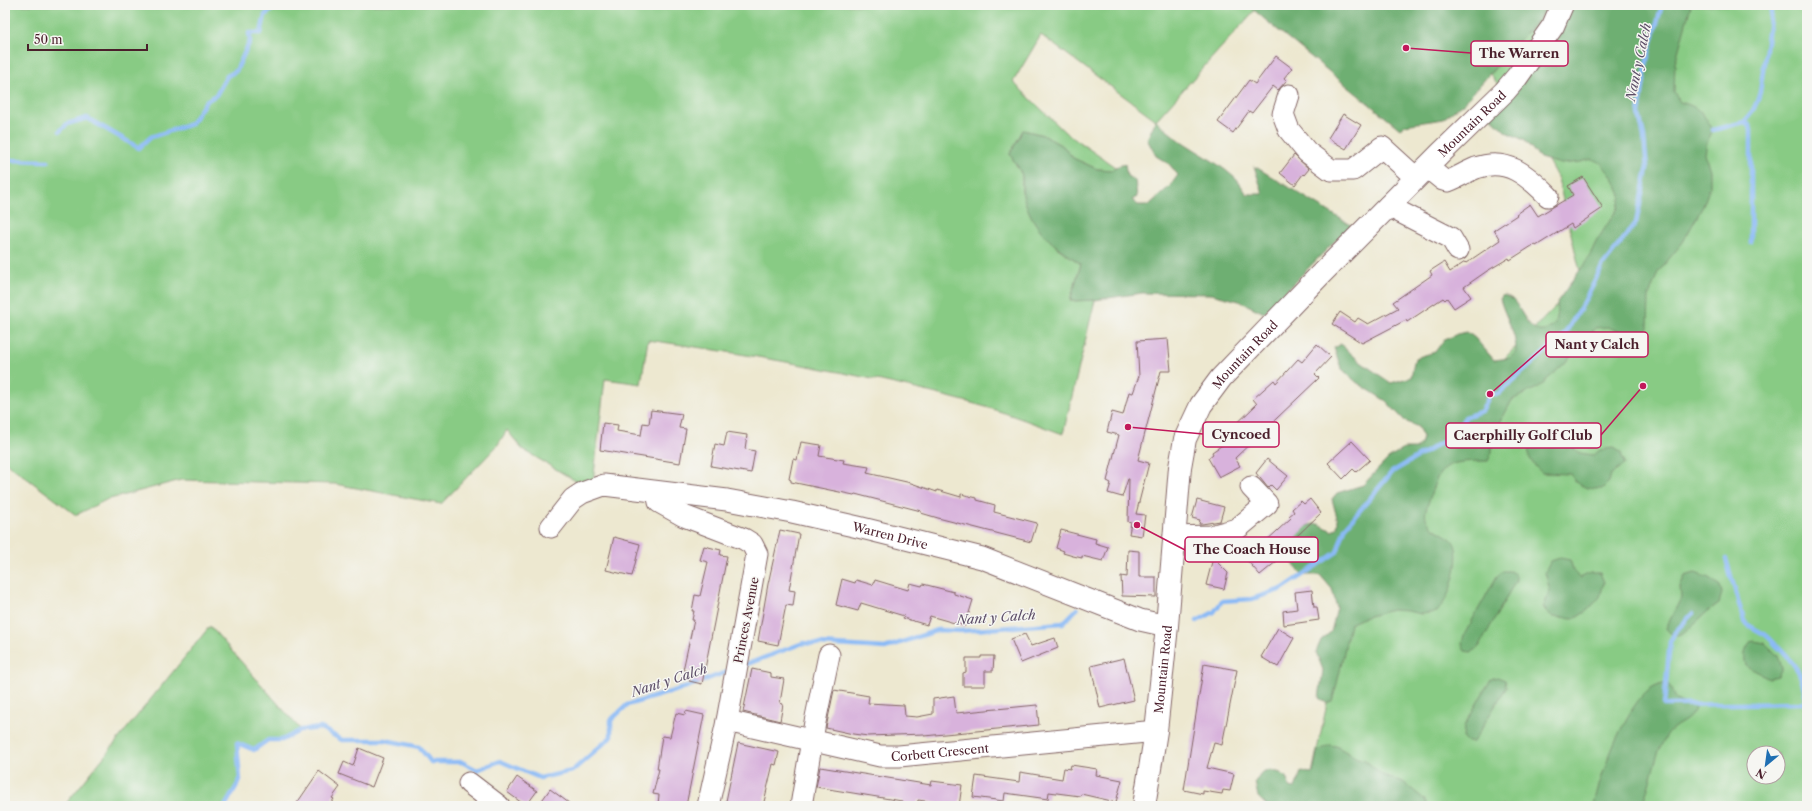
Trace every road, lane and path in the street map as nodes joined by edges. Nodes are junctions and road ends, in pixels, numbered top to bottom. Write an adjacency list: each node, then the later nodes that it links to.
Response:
1 (1562, 5): 3 (main road, Mountain Road)
2 (1289, 95): 3 (street)
3 (1422, 172): 4 (street); 5 (main road, Mountain Road)
4 (1548, 196)
5 (1388, 206): 6 (street); 10 (main road, Mountain Road)
6 (1458, 250)
7 (1252, 487): 10 (street)
8 (658, 492): 9 (street, Warren Drive); 11 (street, Warren Drive); 13 (street, Princes Avenue)
9 (551, 527)
10 (1174, 537): 11 (main road, Mountain Road)
11 (1167, 626): 14 (main road, Mountain Road)
12 (829, 655): 15 (street)
13 (727, 721): 15 (street, Corbett Crescent); 18 (street, Princes Avenue)
14 (1156, 731): 15 (street, Corbett Crescent); 20 (main road, Mountain Road)
15 (811, 740): 19 (street)
16 (469, 783): 17 (street)
17 (499, 806)
18 (708, 806)
19 (801, 806)
20 (1144, 806)

